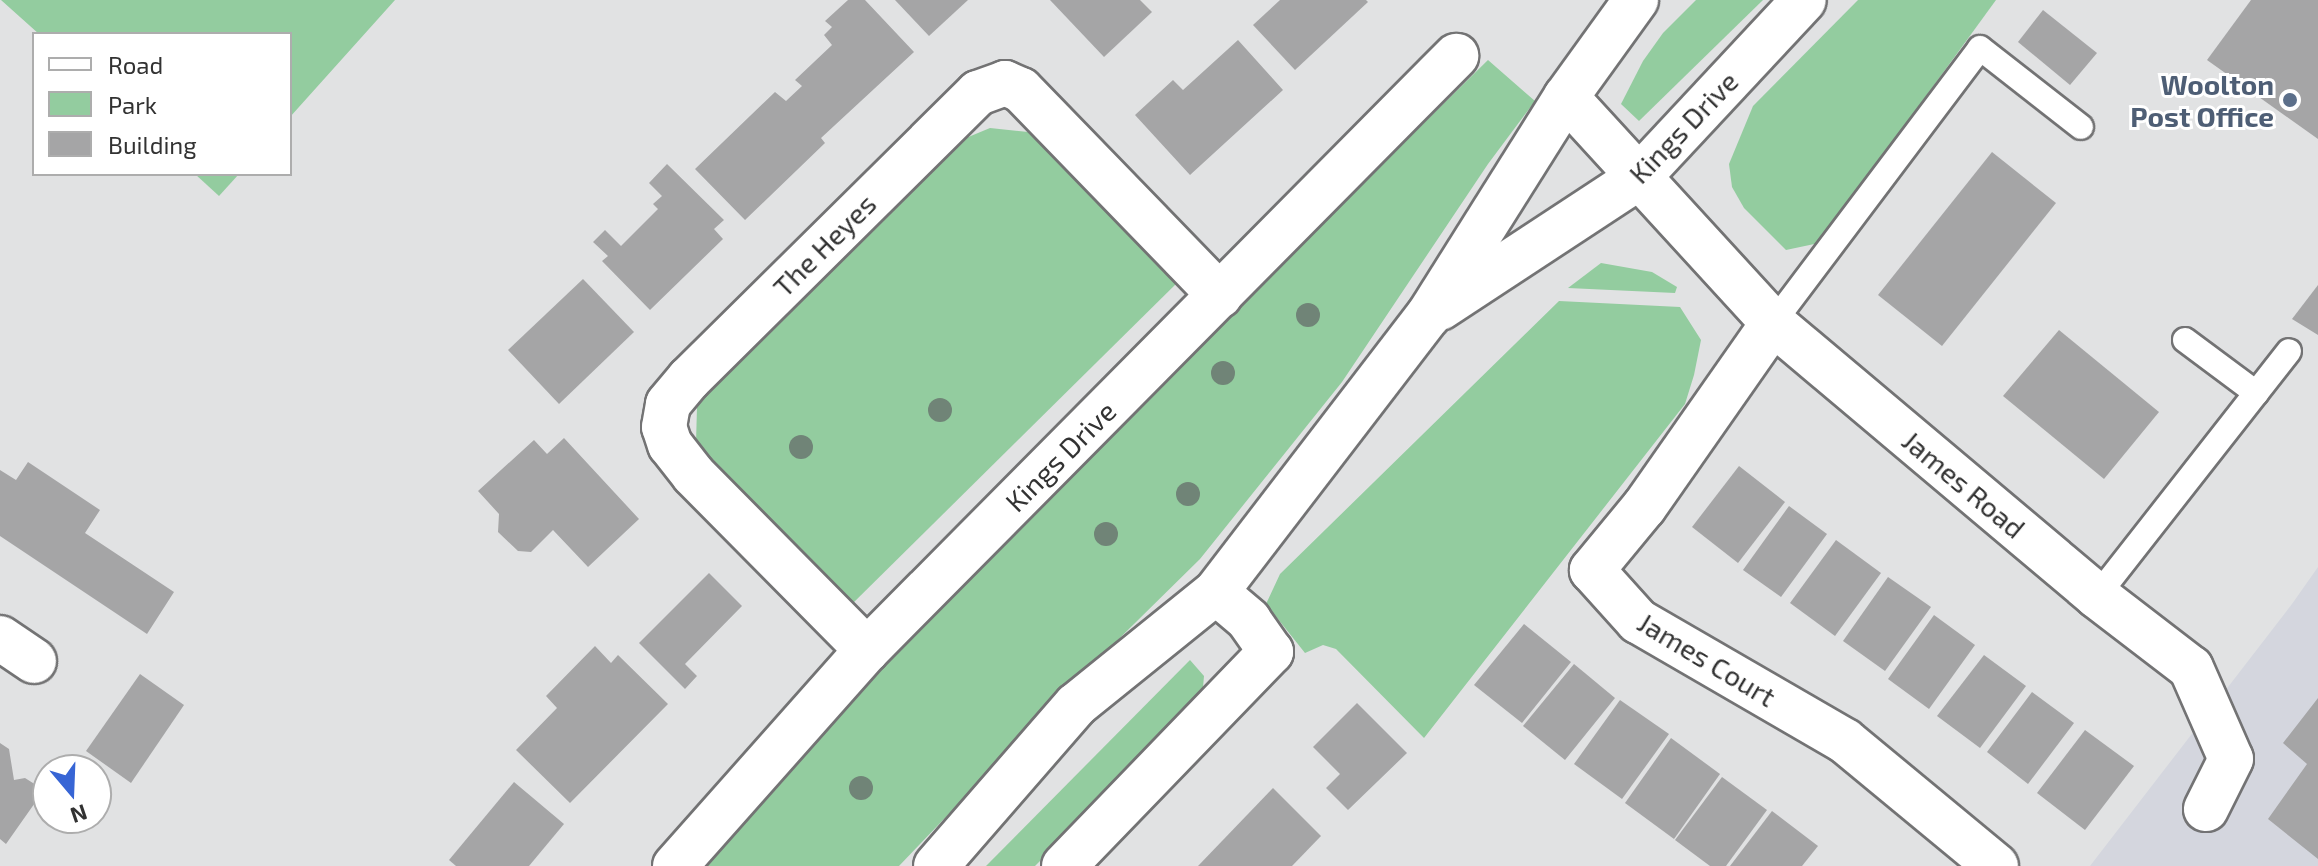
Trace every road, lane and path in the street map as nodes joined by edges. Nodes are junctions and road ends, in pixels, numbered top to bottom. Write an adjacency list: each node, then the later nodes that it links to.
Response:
1 (1636, 0): 4 (street, Kings Drive)
2 (1804, 0): 6 (street, Kings Drive)
3 (1456, 56): 7 (street, Kings Drive)
4 (1566, 97): 6 (street, James Road); 8 (street, Kings Drive)
5 (2081, 127): 9 (lane)
6 (1638, 178): 8 (street, Kings Drive); 9 (street, James Road)
7 (1220, 295): 15 (street, Kings Drive); 15 (street, The Heyes)
8 (1428, 316): 13 (street, Kings Drive)
9 (1773, 323): 14 (street, James Road); 20 (street, James Court)
10 (2185, 340): 12 (lane)
11 (2289, 351): 12 (lane)
12 (2256, 393): 14 (lane)
13 (1216, 592): 18 (street, Kings Drive); 19 (street)
14 (2097, 596): 16 (street, James Road)
15 (867, 650): 17 (street, Kings Drive)
16 (2206, 809)
17 (675, 866)
18 (936, 866)
19 (1064, 866)
20 (1996, 866)

